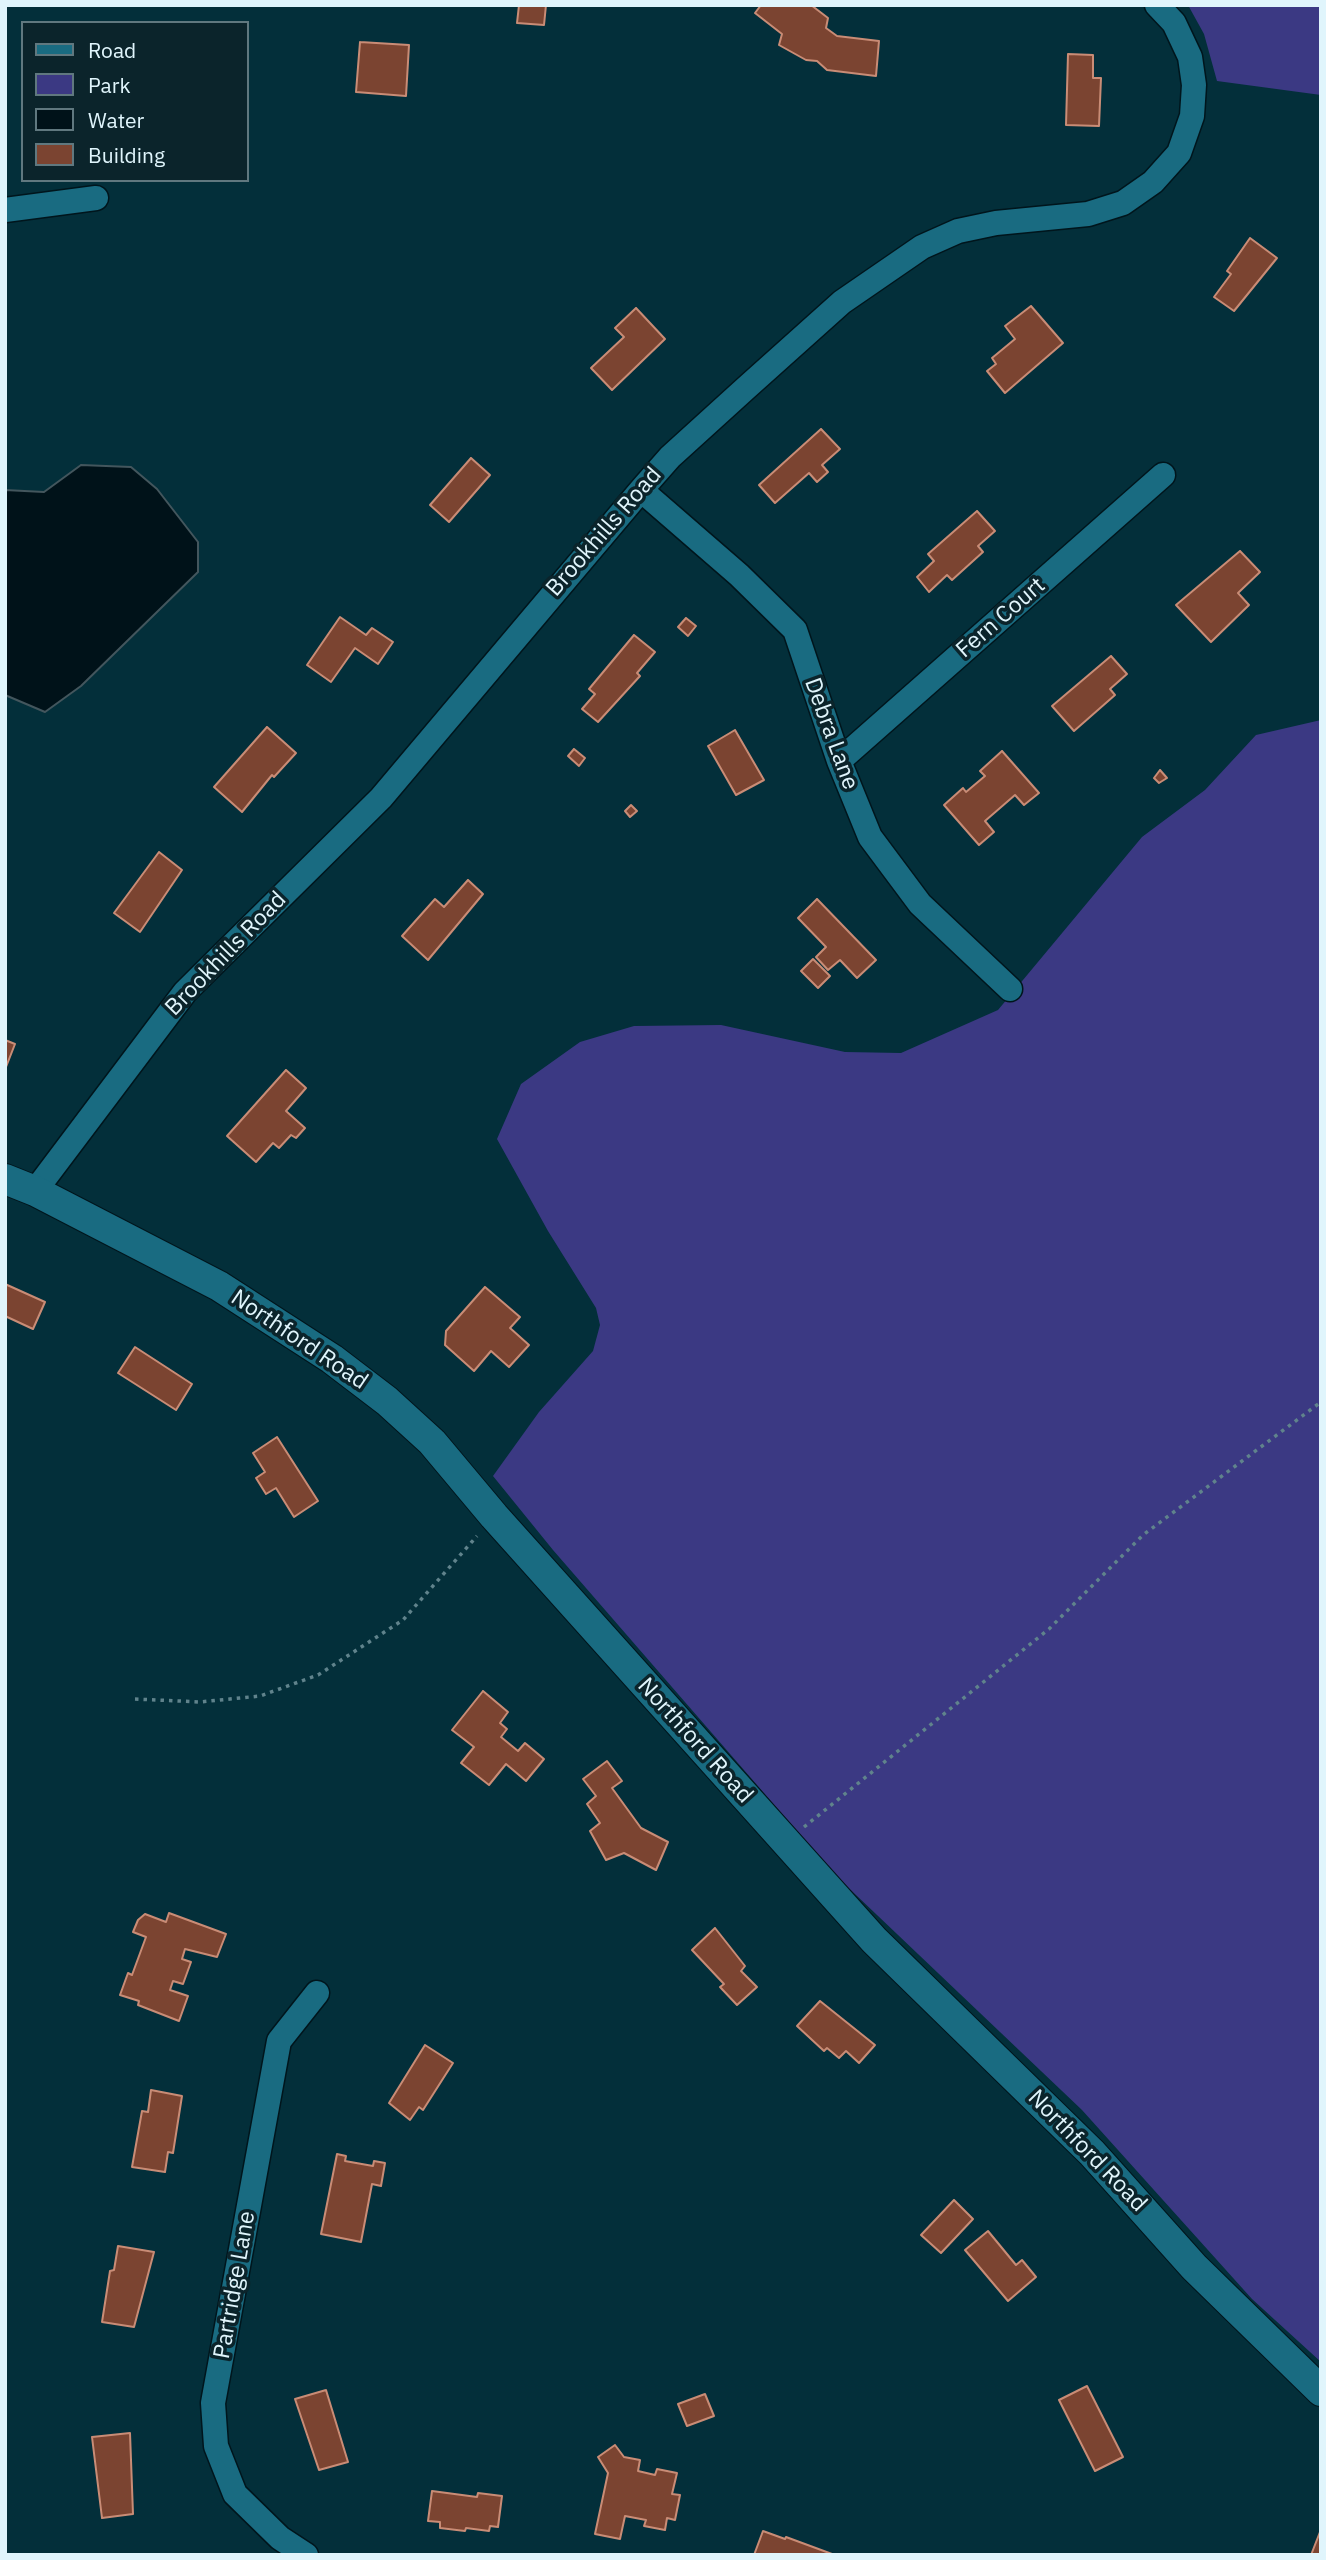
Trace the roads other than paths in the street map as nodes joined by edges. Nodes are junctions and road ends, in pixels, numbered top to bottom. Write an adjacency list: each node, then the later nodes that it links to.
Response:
1 (1157, 5): 5 (street, Brookhills Road)
2 (96, 198): 3 (street)
3 (5, 210)
4 (1163, 475): 6 (street, Fern Court)
5 (641, 490): 6 (street, Debra Lane); 9 (street, Brookhills Road)
6 (839, 761): 7 (street, Debra Lane)
7 (1010, 989)
8 (5, 1179): 9 (street, Northford Road)
9 (35, 1191): 11 (street, Northford Road)
10 (317, 1993): 12 (street, Partridge Lane)
11 (1321, 2391)
12 (306, 2555)

